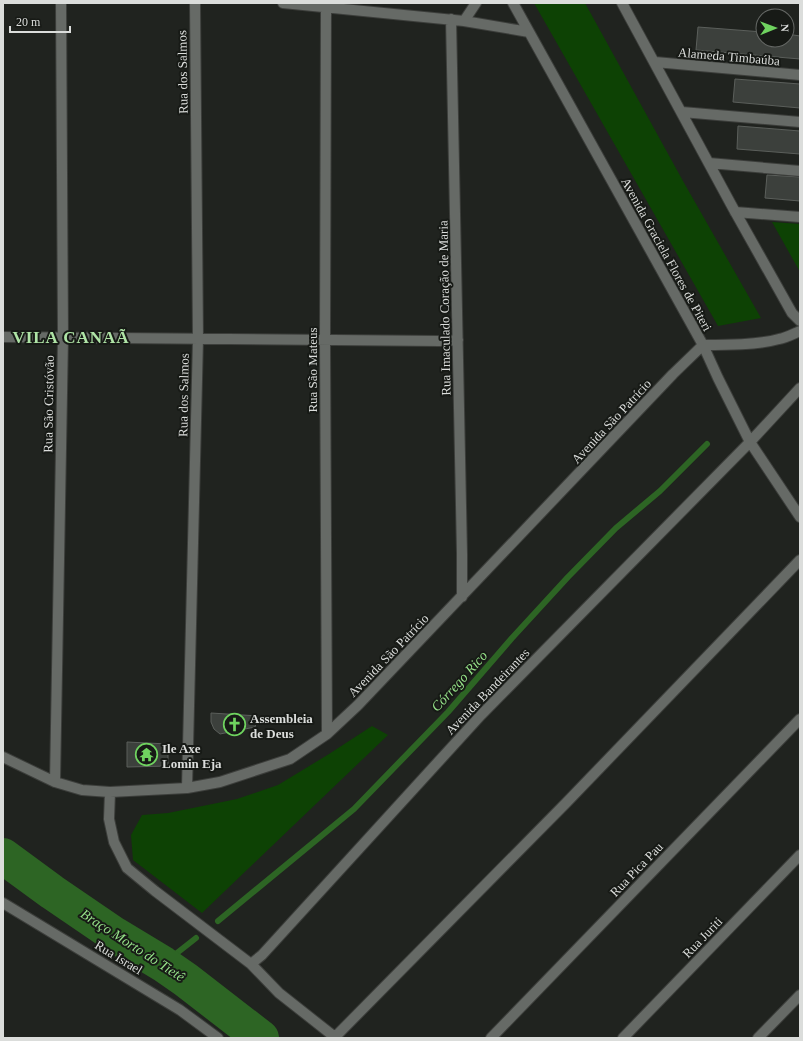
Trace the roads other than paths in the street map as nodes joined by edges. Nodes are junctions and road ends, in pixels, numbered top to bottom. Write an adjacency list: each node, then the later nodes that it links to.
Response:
1 (61, 3): 22 (street, Rua São Cristóvão)
2 (195, 3): 23 (street, Rua dos Salmos)
3 (283, 3): 7 (street)
4 (476, 3): 9 (street)
5 (512, 3): 10 (street, Avenida Graciela Flores de Piteri)
6 (622, 3): 11 (street)
7 (326, 7): 8 (street); 24 (street, Rua São Mateus)
8 (451, 19): 9 (street); 25 (street, Rua Imaculado Coração de Maria)
9 (464, 21): 10 (street)
10 (529, 32): 26 (street, Avenida Graciela Flores de Piteri)
11 (655, 62): 12 (street, Alameda Timbaúba); 13 (street)
12 (800, 75)
13 (682, 112): 14 (street); 15 (street)
14 (800, 122)
15 (709, 163): 16 (street); 17 (street)
16 (800, 171)
17 (735, 212): 18 (street); 19 (street)
18 (800, 216)
19 (800, 321)
20 (800, 331): 26 (street)
21 (3, 337): 22 (street)
22 (63, 338): 23 (street); 35 (street, Rua São Cristóvão)
23 (198, 339): 24 (street); 36 (street, Rua dos Salmos)
24 (325, 340): 25 (street); 33 (street, Rua São Mateus)
25 (458, 340): 31 (street, Rua Imaculado Coração de Maria)
26 (703, 345): 28 (street, Avenida Graciela Flores de Piteri); 31 (street, Avenida São Patrício)
27 (800, 388): 28 (street, Avenida Bandeirantes)
28 (750, 442): 29 (street, Avenida Graciela Flores de Piteri); 40 (street, Avenida Bandeirantes)
29 (800, 517)
30 (800, 560): 43 (street)
31 (462, 597): 33 (street, Avenida São Patrício)
32 (800, 719): 44 (street, Rua Pica Pau)
33 (327, 734): 36 (street, Avenida São Patrício)
34 (3, 757): 35 (street, Avenida São Patrício)
35 (55, 782): 37 (street, Avenida São Patrício)
36 (187, 788): 37 (street, Avenida São Patrício)
37 (110, 792): 40 (street)
38 (800, 855): 45 (street, Rua Juriti)
39 (3, 903): 42 (street, Rua Israel)
40 (251, 964): 43 (street)
41 (800, 995): 46 (street)
42 (218, 1038)
43 (335, 1038)
44 (491, 1038)
45 (623, 1038)
46 (758, 1038)

